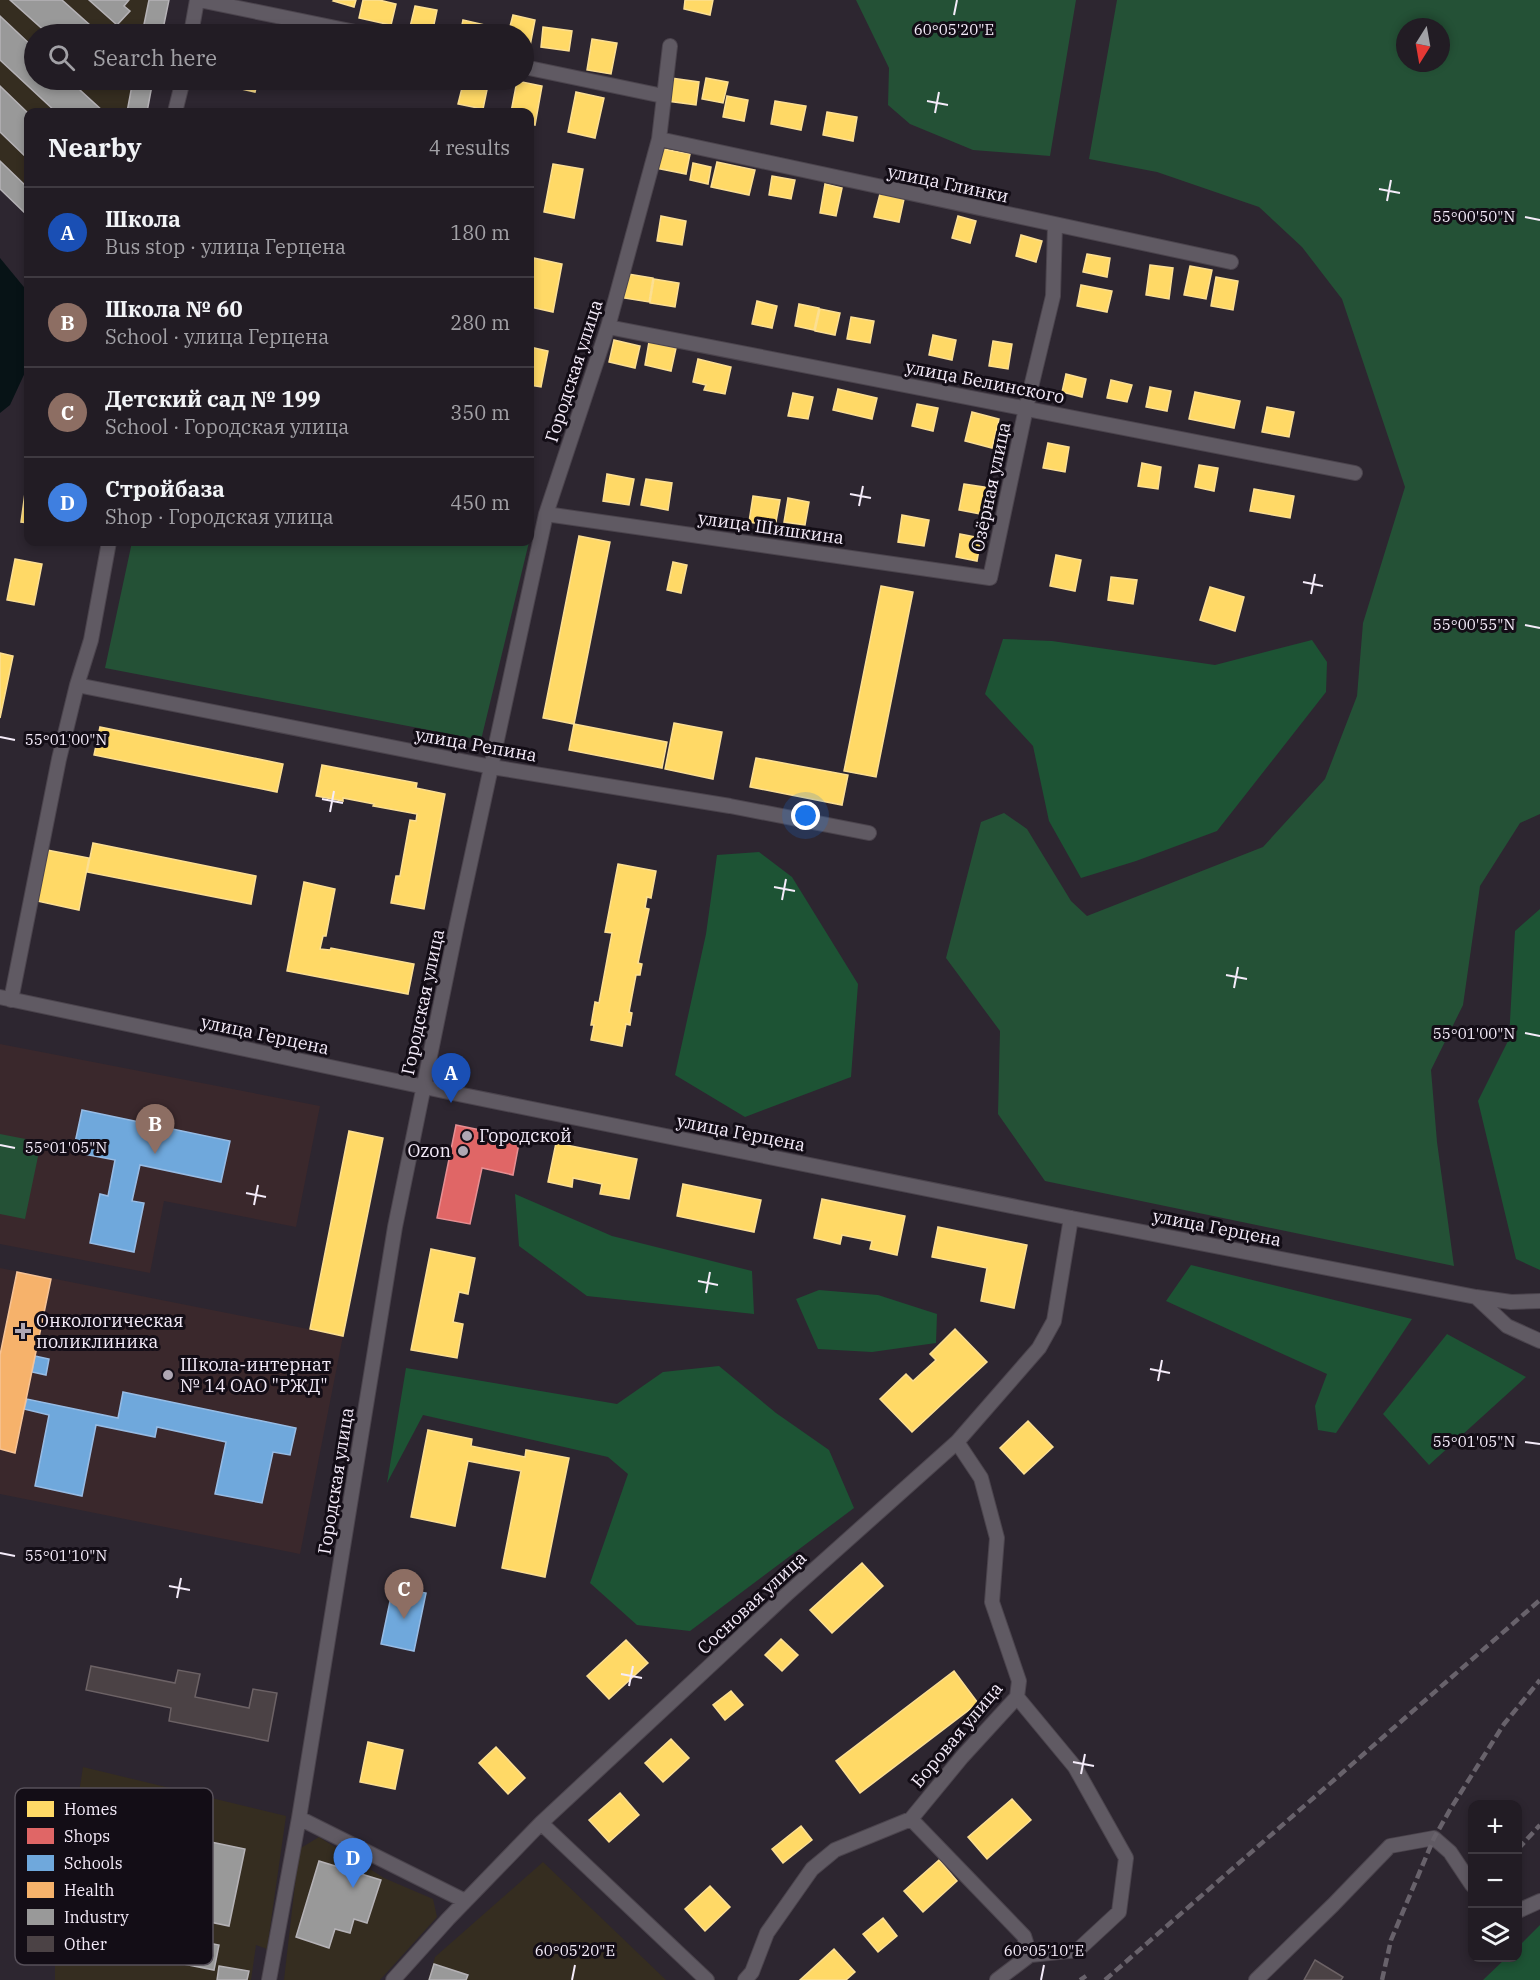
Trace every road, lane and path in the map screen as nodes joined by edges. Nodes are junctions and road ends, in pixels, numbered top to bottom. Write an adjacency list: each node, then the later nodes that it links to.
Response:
1 (198, 0): 2 (street); 3 (street)
2 (193, 24)
3 (316, 24)
4 (670, 45): 7 (street, Городская улица)
5 (534, 69): 7 (street)
6 (180, 90): 8 (street)
7 (663, 96): 9 (street, Городская улица)
8 (176, 108)
9 (659, 139): 10 (street, улица Глинки); 12 (street, Городская улица)
10 (1055, 225): 11 (street, улица Глинки); 13 (street, Озёрная улица)
11 (1231, 262)
12 (608, 327): 13 (street, улица Белинского); 15 (street, Городская улица)
13 (1026, 408): 14 (street, улица Белинского); 17 (street, Озёрная улица)
14 (1355, 473)
15 (546, 514): 17 (street, улица Шишкина); 19 (street, Городская улица)
16 (108, 546): 18 (street)
17 (990, 578)
18 (78, 685): 19 (street, улица Репина); 21 (street)
19 (492, 767): 20 (street, улица Репина); 22 (street, Городская улица)
20 (870, 833)
21 (5, 999): 22 (street, улица Герцена)
22 (424, 1087): 23 (street, улица Герцена); 29 (street, Городская улица)
23 (1071, 1218): 24 (street, улица Герцена); 27 (street, Сосновая улица)
24 (1476, 1298): 25 (street, улица Герцена); 26 (street)
25 (1540, 1302)
26 (1540, 1341)
27 (957, 1442): 28 (street, Боровая улица); 31 (street, Сосновая улица)
28 (1017, 1697): 30 (street, Боровая улица); 36 (street)
29 (299, 1818): 33 (street); 37 (street, Городская улица)
30 (911, 1819): 36 (street); 40 (street, Боровая улица)
31 (541, 1823): 33 (street, Сосновая улица); 39 (street)
32 (1468, 1878): 42 (street)
33 (465, 1901): 38 (street, Сосновая улица)
34 (1540, 1901): 35 (street)
35 (1522, 1909)
36 (1030, 1955): 41 (street)
37 (269, 1980)
38 (393, 1980)
39 (708, 1980)
40 (745, 1980)
41 (997, 1980)
42 (1256, 1980)

